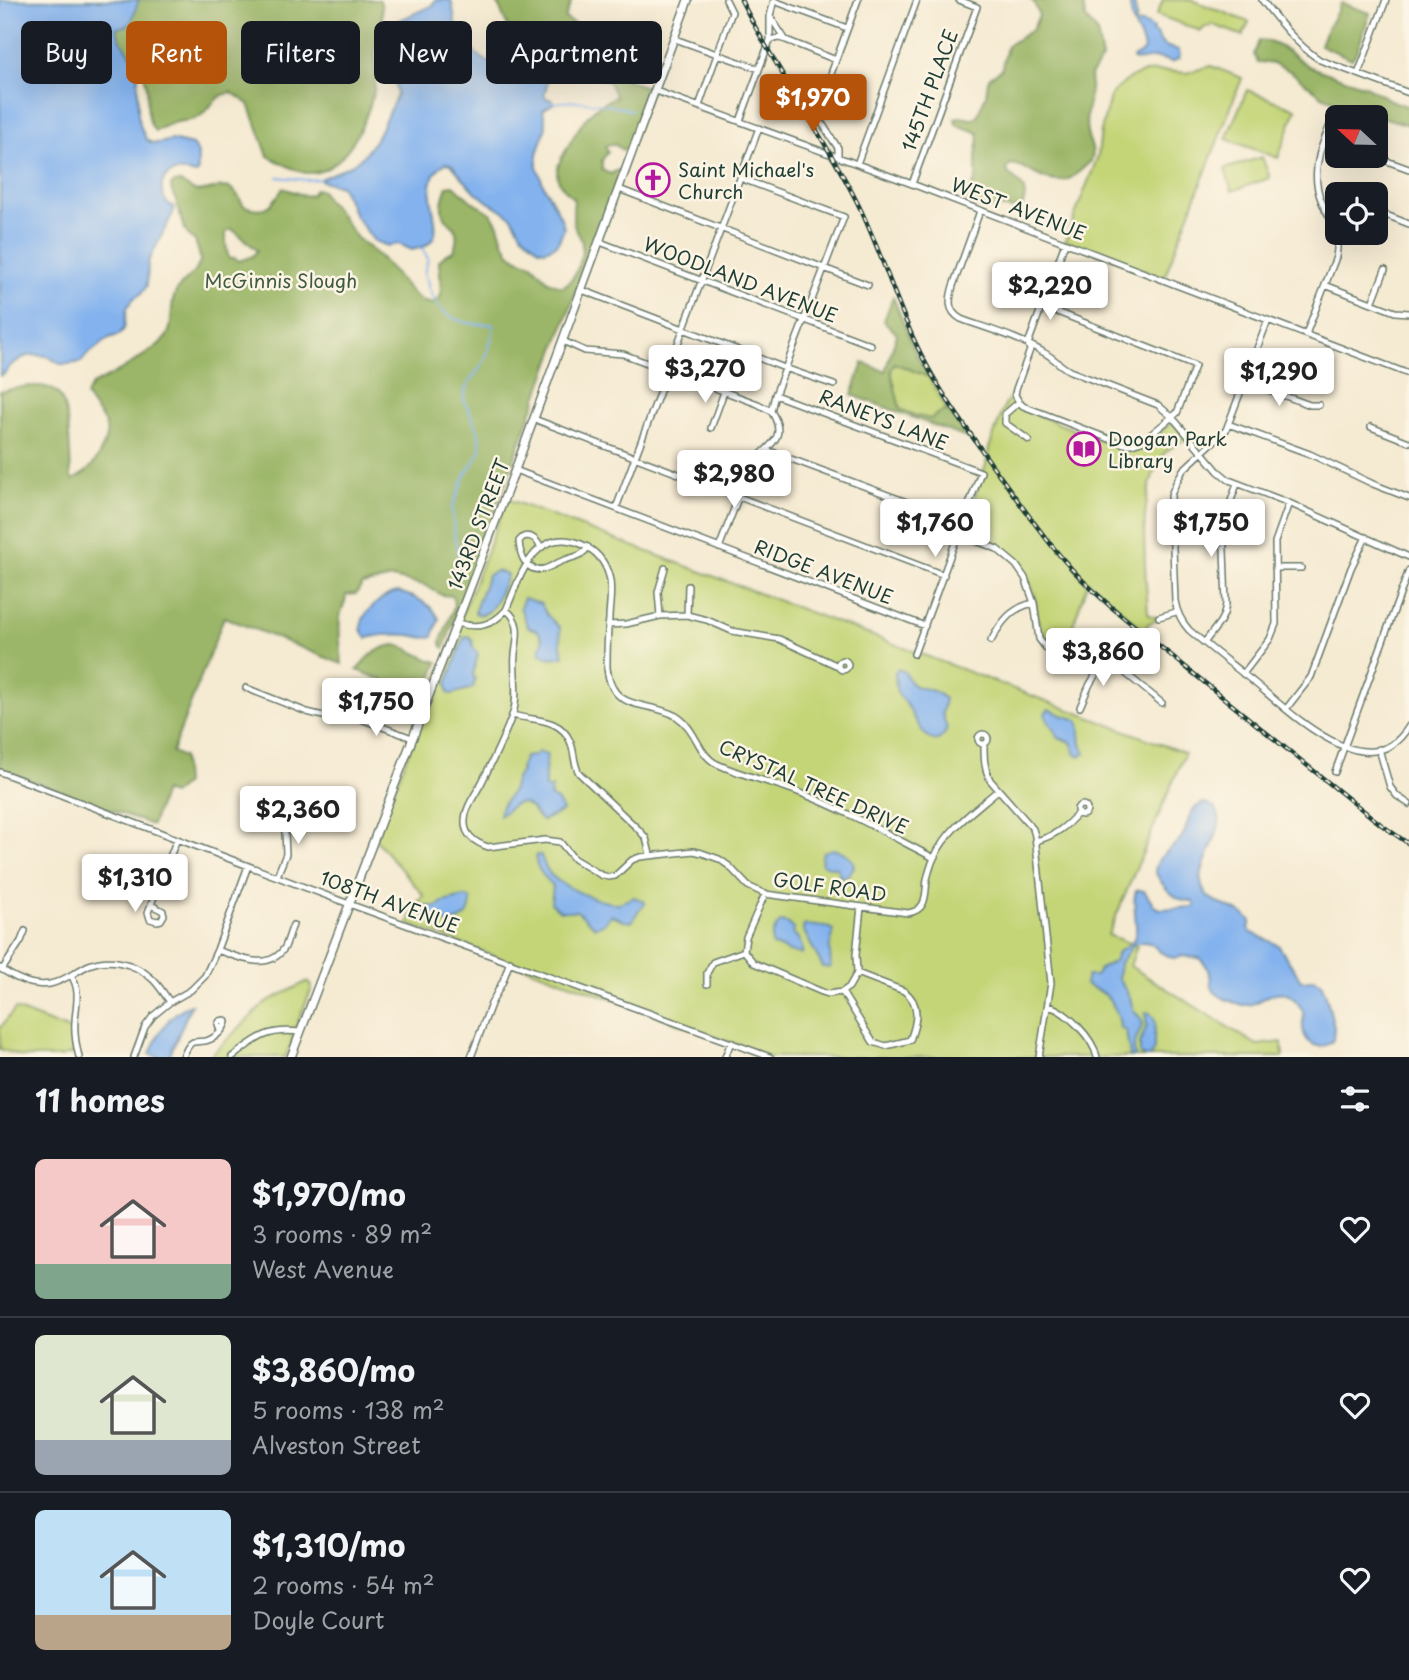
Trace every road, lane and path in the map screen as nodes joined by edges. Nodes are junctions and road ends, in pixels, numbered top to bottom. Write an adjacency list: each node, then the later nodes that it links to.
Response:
1 (688, 0): 11 (main road, 143RD STREET)
2 (726, 0): 14 (street)
3 (774, 0): 9 (street); 10 (street)
4 (858, 0): 10 (street)
5 (917, 0): 26 (street)
6 (959, 0): 29 (street, 145TH PLACE)
7 (1262, 0): 17 (street)
8 (1386, 0): 17 (street)
9 (770, 16): 12 (street); 13 (street)
10 (847, 28): 15 (street)
11 (675, 38): 14 (street); 18 (main road, 143RD STREET)
12 (770, 40): 13 (street); 16 (street)
13 (786, 40): 15 (street)
14 (717, 54): 16 (street); 20 (street)
15 (836, 60): 24 (street)
16 (759, 69): 21 (street)
17 (1358, 74): 19 (street)
18 (656, 91): 20 (street, WEST AVENUE); 30 (main road, 143RD STREET)
19 (1409, 93)
20 (699, 106): 21 (street, WEST AVENUE)
21 (740, 121): 22 (street, WEST AVENUE)
22 (759, 128): 24 (street, WEST AVENUE); 28 (street)
23 (1325, 137): 31 (street)
24 (838, 157): 26 (street, WEST AVENUE)
25 (1388, 161): 27 (street)
26 (858, 164): 29 (street, WEST AVENUE)
27 (1409, 169)
28 (740, 178): 35 (street); 39 (street)
29 (912, 184): 32 (street, WEST AVENUE)
30 (619, 189): 35 (street); 36 (main road, 143RD STREET)
31 (1325, 210)
32 (980, 211): 37 (street, WEST AVENUE); 53 (street)
33 (1388, 216): 34 (street)
34 (1409, 224)
35 (721, 229): 39 (street); 41 (street)
36 (600, 242): 41 (street, WOODLAND AVENUE); 44 (main road, 143RD STREET)
37 (1065, 243): 46 (street); 49 (street, WEST AVENUE)
38 (1338, 245): 43 (street)
39 (824, 268): 42 (street); 48 (street)
40 (1385, 270): 45 (street)
41 (702, 281): 48 (street, WOODLAND AVENUE); 50 (street)
42 (868, 285)
43 (1325, 285): 45 (street); 51 (street)
44 (582, 290): 50 (street); 52 (main road, 143RD STREET)
45 (1373, 303): 47 (street)
46 (1042, 306): 53 (street); 65 (street)
47 (1409, 313)
48 (805, 320): 54 (street, WOODLAND AVENUE); 55 (street)
49 (1268, 320): 51 (street, WEST AVENUE); 58 (street)
50 (684, 328): 55 (street); 56 (street)
51 (1306, 334): 57 (street, WEST AVENUE)
52 (563, 341): 56 (street); 66 (main road, 143RD STREET)
53 (1028, 344): 62 (street); 65 (street)
54 (871, 345)
55 (786, 368): 59 (street); 61 (street)
56 (668, 371): 60 (street); 74 (street)
57 (1409, 373)
58 (1244, 381): 63 (street); 67 (street)
59 (834, 385)
60 (724, 392): 64 (street); 69 (street)
61 (775, 395): 64 (street); 81 (street, RANEYS LANE)
62 (1019, 402): 65 (street); 70 (street)
63 (1319, 405)
64 (771, 411): 72 (street)
65 (1172, 417): 73 (street)
66 (534, 419): 74 (street); 75 (main road, 143RD STREET)
67 (1228, 424): 73 (street); 78 (street)
68 (1371, 427): 71 (street)
69 (711, 428)
70 (1030, 440)
71 (1409, 442)
72 (767, 450): 77 (street); 81 (street)
73 (1202, 453): 76 (street); 97 (street)
74 (635, 458): 77 (street); 80 (street)
75 (515, 470): 80 (street, RIDGE AVENUE); 101 (main road, 143RD STREET)
76 (1237, 484): 79 (street); 105 (street)
77 (738, 497): 86 (street); 93 (street)
78 (1409, 498)
79 (1289, 503): 83 (street); 90 (street)
80 (616, 508): 86 (street, RIDGE AVENUE)
81 (962, 523): 82 (street)
82 (959, 534): 93 (street); 95 (street)
83 (1366, 537): 87 (street); 113 (street)
84 (588, 547): 85 (street); 88 (street); 102 (street, CRYSTAL TREE DRIVE)
85 (541, 548): 88 (street); 88 (street)
86 (719, 548): 103 (street, RIDGE AVENUE)
87 (1409, 557)
88 (526, 565): 96 (street)
89 (665, 568): 99 (street)
90 (1275, 568): 91 (street); 109 (street)
91 (1301, 568)
92 (1409, 570): 118 (street)
93 (944, 575): 103 (street)
94 (688, 586): 98 (street)
95 (1034, 603): 104 (street); 107 (street)
96 (506, 610): 101 (street); 114 (street, GOLF ROAD)
97 (1177, 612): 100 (street); 105 (street)
98 (687, 615): 99 (street); 108 (street)
99 (660, 616): 102 (street)
100 (1158, 617)
101 (457, 623): 116 (main road, 143RD STREET)
102 (608, 625): 129 (street, CRYSTAL TREE DRIVE)
103 (925, 626): 106 (street)
104 (991, 641)
105 (1204, 643): 109 (street)
106 (914, 654)
107 (1106, 658): 111 (street); 112 (street)
108 (838, 666)
109 (1243, 674): 113 (street)
110 (246, 688): 116 (street)
111 (1162, 703)
112 (1080, 707)
113 (1286, 709): 118 (street)
114 (512, 715): 128 (street); 128 (street, GOLF ROAD)
115 (1409, 726): 119 (street)
116 (412, 738): 133 (main road, 143RD STREET)
117 (984, 744): 122 (street)
118 (1345, 746): 119 (street); 121 (street)
119 (1379, 750): 124 (street)
120 (0, 772): 126 (street, 108TH AVENUE)
121 (1335, 772)
122 (998, 790): 127 (street); 129 (street)
123 (304, 804): 131 (street)
124 (1409, 804)
125 (1078, 813): 127 (street)
126 (177, 839): 130 (street, 108TH AVENUE); 134 (street)
127 (1036, 841): 147 (street)
128 (650, 854): 132 (street, GOLF ROAD)
129 (934, 858): 135 (street, GOLF ROAD)
130 (248, 866): 131 (street, 108TH AVENUE); 138 (street)
131 (277, 876): 133 (street, 108TH AVENUE)
132 (765, 894): 135 (street, GOLF ROAD); 139 (street)
133 (349, 904): 140 (street, 108TH AVENUE); 149 (main road, 143RD STREET)
134 (151, 905)
135 (861, 907): 142 (street)
136 (293, 925): 138 (street)
137 (25, 931): 141 (street)
138 (217, 950): 146 (street)
139 (744, 951): 144 (street); 145 (street)
140 (510, 961): 150 (street, 108TH AVENUE); 156 (street)
141 (1, 969): 143 (street)
142 (857, 973): 145 (street); 145 (street)
143 (71, 975): 146 (street); 151 (street)
144 (707, 985)
145 (842, 992)
146 (170, 1002): 152 (street)
147 (1048, 1006): 159 (street); 160 (street)
148 (220, 1031): 153 (street)
149 (300, 1032): 154 (street); 155 (main road, 143RD STREET)
150 (731, 1042): 157 (street); 158 (street, 108TH AVENUE)
151 (79, 1057)
152 (134, 1057)
153 (183, 1057)
154 (232, 1057)
155 (291, 1057)
156 (471, 1057)
157 (725, 1057)
158 (770, 1057)
159 (1039, 1057)
160 (1097, 1057)

